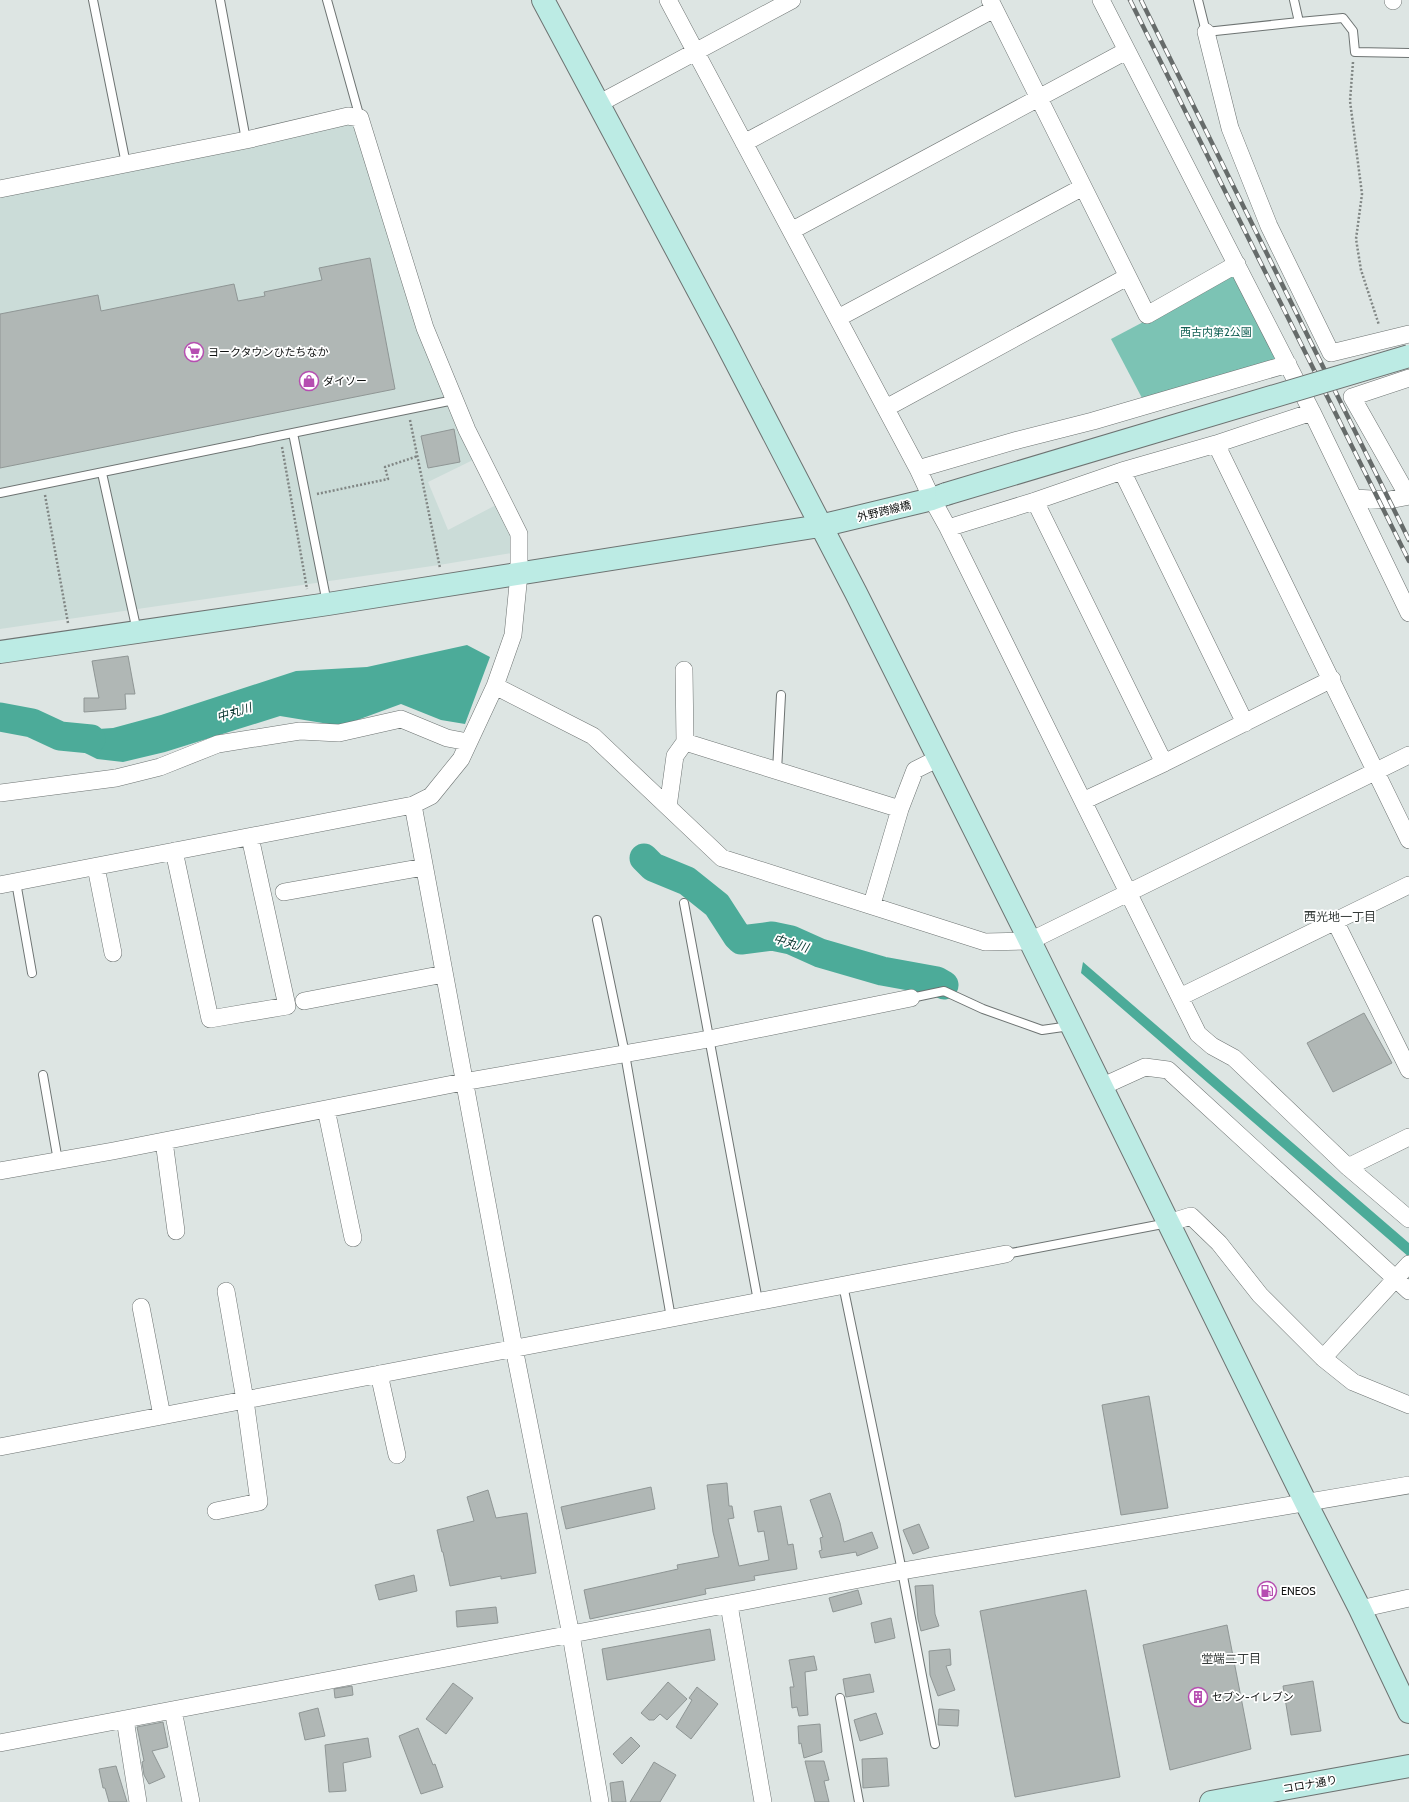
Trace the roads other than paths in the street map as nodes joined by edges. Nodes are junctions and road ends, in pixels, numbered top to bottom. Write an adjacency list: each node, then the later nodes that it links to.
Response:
1 (93, 0): 21 (lane)
2 (220, 0): 19 (lane)
3 (327, 0): 18 (lane)
4 (543, 0): 17 (street)
5 (668, 0): 14 (street)
6 (792, 0): 14 (street)
7 (1101, 0): 13 (street)
8 (1198, 0): 12 (lane)
9 (1294, 0): 11 (lane)
10 (992, 4): 16 (street); 20 (street)
11 (1299, 22): 12 (lane); 15 (lane)
12 (1206, 32): 29 (street)
13 (1126, 51): 16 (street); 25 (street)
14 (695, 52): 17 (street); 20 (street)
15 (1409, 52)
16 (1039, 98): 22 (street); 24 (street)
17 (600, 103): 47 (street)
18 (360, 118): 19 (street); 34 (street)
19 (246, 140): 21 (street)
20 (744, 143): 24 (street)
21 (126, 164): 23 (street)
22 (1083, 187): 26 (street); 27 (street)
23 (0, 189)
24 (791, 231): 27 (street)
25 (1237, 264): 26 (street); 31 (street)
26 (1127, 276): 35 (street)
27 (838, 318): 35 (street)
28 (1409, 334): 29 (street)
29 (1331, 353): 33 (street)
30 (1409, 356): 44 (street, 外野跨線橋, bridge)
31 (1288, 364): 36 (street); 39 (street)
32 (1409, 378): 33 (street)
33 (1352, 397): 43 (street)
34 (456, 402): 37 (lane); 49 (street)
35 (886, 408): 39 (street)
36 (1312, 412): 38 (street); 45 (street)
37 (293, 433): 41 (lane); 50 (lane)
38 (1216, 444): 40 (street); 55 (street)
39 (918, 469): 44 (street)
40 (1122, 471): 46 (street); 58 (street)
41 (102, 473): 42 (lane); 52 (lane)
42 (0, 493)
43 (1409, 496): 45 (street)
44 (939, 497): 47 (street, 外野跨線橋); 48 (street)
45 (1354, 498): 51 (street)
46 (1035, 501): 48 (street); 63 (street)
47 (820, 526): 49 (street, 外野跨線橋); 62 (street)
48 (948, 528): 67 (street)
49 (518, 574): 50 (street, 外野跨線橋); 56 (street)
50 (319, 605): 52 (street, 外野跨線橋)
51 (1409, 613)
52 (137, 632): 53 (street, 外野跨線橋)
53 (0, 652)
54 (684, 670): 60 (street)
55 (1332, 679): 58 (street); 65 (street)
56 (495, 686): 59 (street); 69 (street)
57 (781, 695): 64 (lane)
58 (1245, 723): 63 (street)
59 (468, 742): 66 (street); 68 (street)
60 (685, 742): 64 (street); 69 (street)
61 (1409, 755): 65 (street)
62 (939, 758): 70 (street); 84 (street)
63 (1164, 763): 67 (street)
64 (777, 771): 70 (street)
65 (1377, 771): 72 (street); 79 (street)
66 (0, 793)
67 (1083, 801): 79 (street)
68 (412, 805): 71 (street); 75 (street)
69 (668, 807): 81 (street)
70 (900, 809): 81 (street)
71 (250, 837): 73 (street); 73 (street)
72 (1409, 840)
73 (174, 851): 74 (street)
74 (96, 866): 76 (street); 85 (street)
75 (424, 867): 78 (street); 87 (street)
76 (8, 884): 86 (lane)
77 (1409, 884): 83 (street)
78 (284, 892)
79 (1129, 893): 84 (street); 88 (street)
80 (684, 903): 92 (lane)
81 (872, 904): 84 (street)
82 (597, 920): 93 (lane)
83 (1335, 921): 88 (street); 94 (street)
84 (1030, 941): 91 (street)
85 (113, 953)
86 (32, 973)
87 (444, 974): 90 (street); 96 (street)
88 (1180, 997): 102 (street)
89 (911, 998): 91 (lane); 92 (street)
90 (304, 1001)
91 (1071, 1026): 97 (street)
92 (709, 1039): 93 (street); 114 (lane)
93 (625, 1054): 96 (street); 116 (lane)
94 (1409, 1070)
95 (43, 1075): 101 (lane)
96 (463, 1082): 98 (street); 117 (street)
97 (1101, 1086): 105 (street); 110 (street)
98 (326, 1109): 100 (street); 107 (street)
99 (1409, 1137): 102 (street)
100 (164, 1141): 101 (street); 106 (street)
101 (58, 1161): 103 (street)
102 (1348, 1167): 104 (street)
103 (0, 1171)
104 (1409, 1219)
105 (1168, 1223): 108 (lane); 118 (street); 126 (street)
106 (176, 1231)
107 (353, 1238)
108 (1006, 1254): 111 (street)
109 (1409, 1264): 110 (street)
110 (1395, 1280): 113 (street); 118 (street)
111 (843, 1285): 114 (street); 128 (lane)
112 (226, 1291): 120 (street)
113 (1409, 1291)
114 (758, 1302): 116 (street)
115 (141, 1307): 122 (street)
116 (671, 1318): 117 (street)
117 (514, 1348): 119 (street); 132 (street)
118 (1323, 1358): 121 (street)
119 (380, 1374): 120 (street); 124 (street)
120 (245, 1400): 122 (street); 127 (street)
121 (1409, 1405)
122 (162, 1416): 123 (street)
123 (0, 1447)
124 (397, 1455)
125 (1409, 1485): 126 (street)
126 (1305, 1501): 128 (street); 131 (street)
127 (216, 1511)
128 (902, 1571): 130 (street); 138 (lane)
129 (1409, 1598): 131 (street)
130 (729, 1605): 132 (street); 144 (street)
131 (1360, 1609): 135 (street)
132 (571, 1635): 134 (street); 143 (street)
133 (840, 1698): 145 (lane)
134 (173, 1710): 136 (street); 142 (street)
135 (1409, 1712)
136 (125, 1719): 137 (street); 141 (street)
137 (0, 1743)
138 (935, 1744)
139 (1409, 1766): 140 (street, コロナ通り)
140 (1241, 1799): 146 (street, コロナ通り)
141 (138, 1802)
142 (191, 1802)
143 (600, 1802)
144 (763, 1802)
145 (858, 1802)
146 (1210, 1802)

